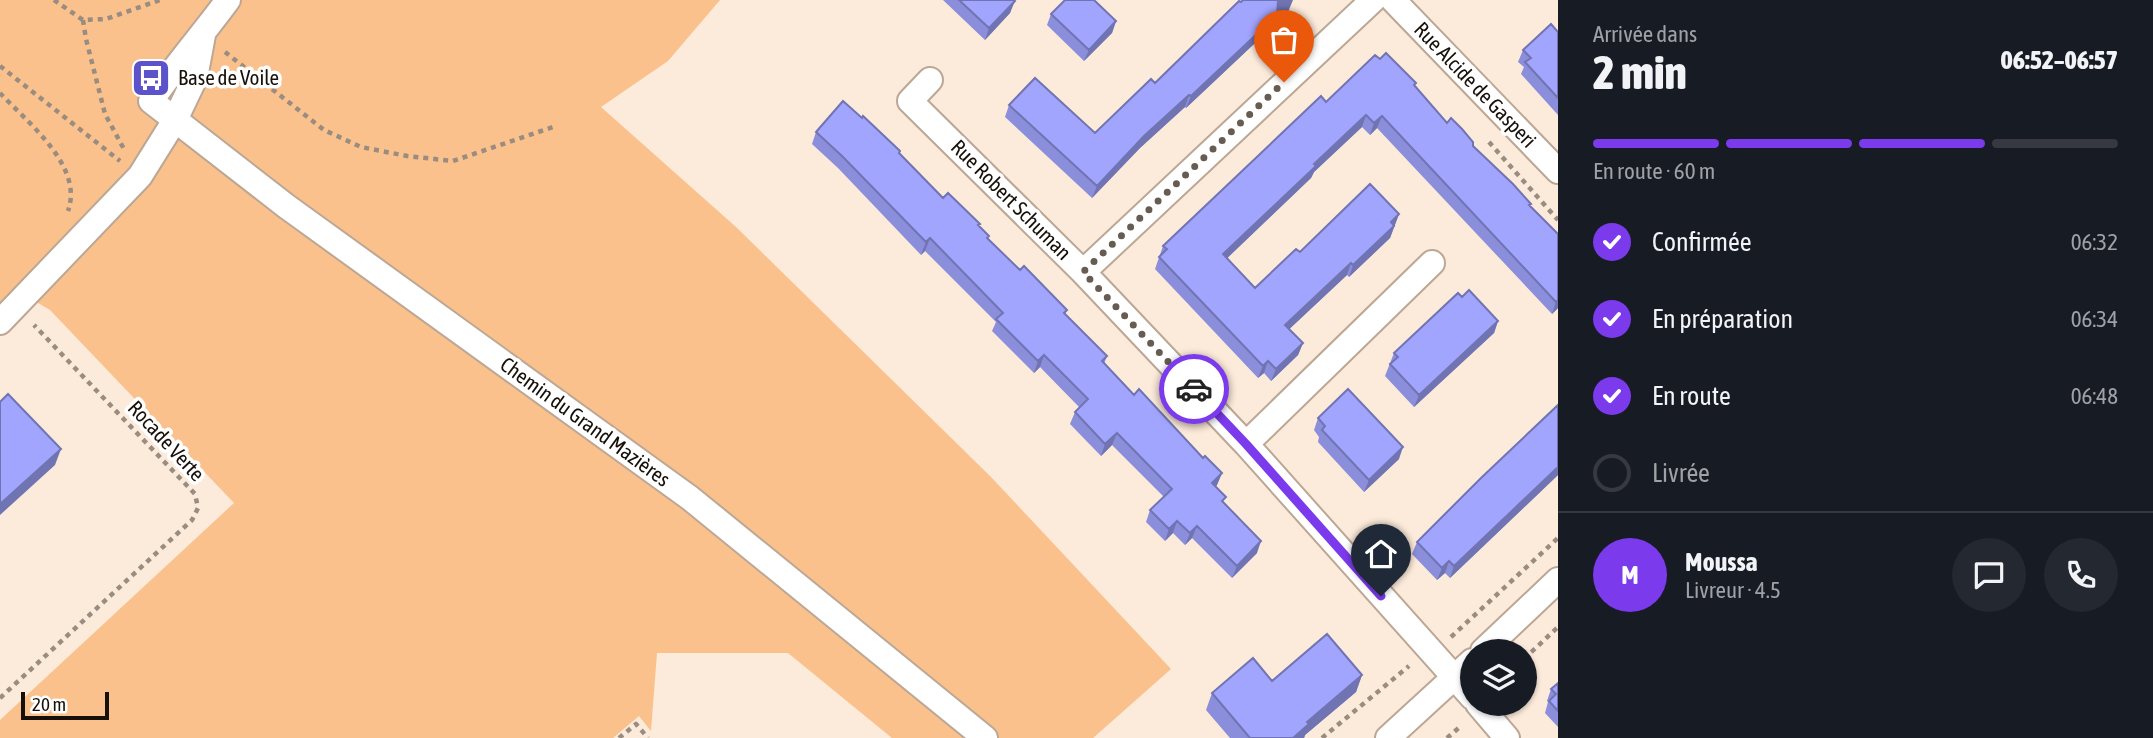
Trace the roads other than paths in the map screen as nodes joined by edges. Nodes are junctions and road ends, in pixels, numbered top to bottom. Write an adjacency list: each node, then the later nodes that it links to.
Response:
1 (228, 0): 5 (street, Chemin du Grand Mazières)
2 (1373, 0): 8 (street)
3 (1393, 0): 6 (street, Rue Alcide de Gasperi)
4 (930, 80): 8 (street, Rue Robert Schuman)
5 (175, 120): 9 (street); 16 (street, Chemin du Grand Mazières)
6 (1558, 170)
7 (1432, 263): 10 (street)
8 (1083, 272): 10 (street, Rue Robert Schuman)
9 (8, 314)
10 (1246, 444): 13 (street, Rue Robert Schuman)
11 (1558, 580): 12 (street)
12 (1496, 639)
13 (1460, 667)
14 (1460, 673): 17 (street)
15 (1488, 716): 18 (street)
16 (985, 738)
17 (1388, 738)
18 (1507, 738)

